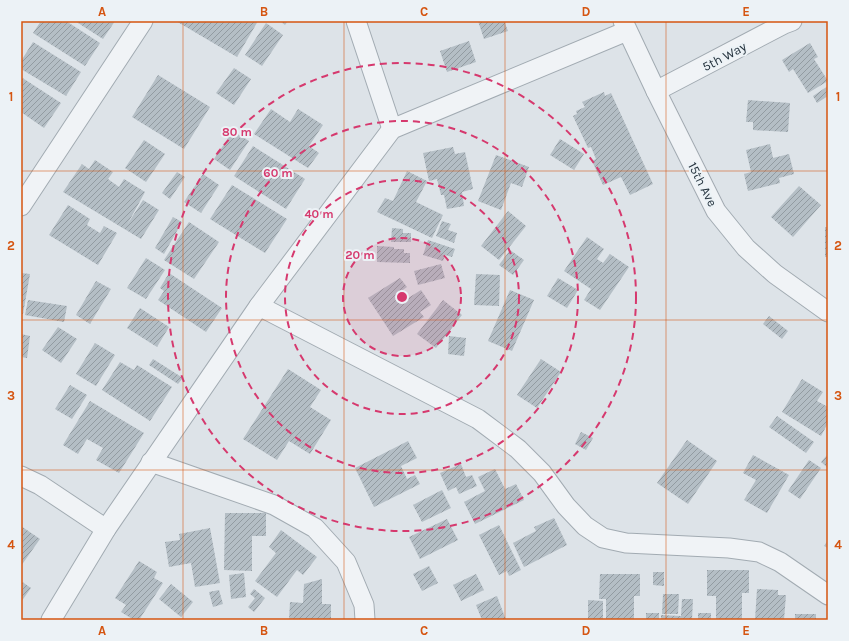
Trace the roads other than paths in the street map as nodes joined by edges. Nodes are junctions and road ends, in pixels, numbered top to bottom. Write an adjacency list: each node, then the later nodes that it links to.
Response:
1 (143, 21): 7 (street)
2 (356, 21): 6 (street)
3 (792, 21): 5 (street, 5th Way)
4 (625, 26): 5 (street, 15th Ave); 6 (street)
5 (656, 91): 9 (street, 15th Ave)
6 (392, 129): 8 (street)
7 (21, 206)
8 (258, 306): 10 (street); 13 (street)
9 (828, 312)
10 (151, 462): 12 (street); 15 (street)
11 (21, 476): 12 (street)
12 (106, 530): 14 (street)
13 (828, 594)
14 (52, 620)
15 (365, 620)

